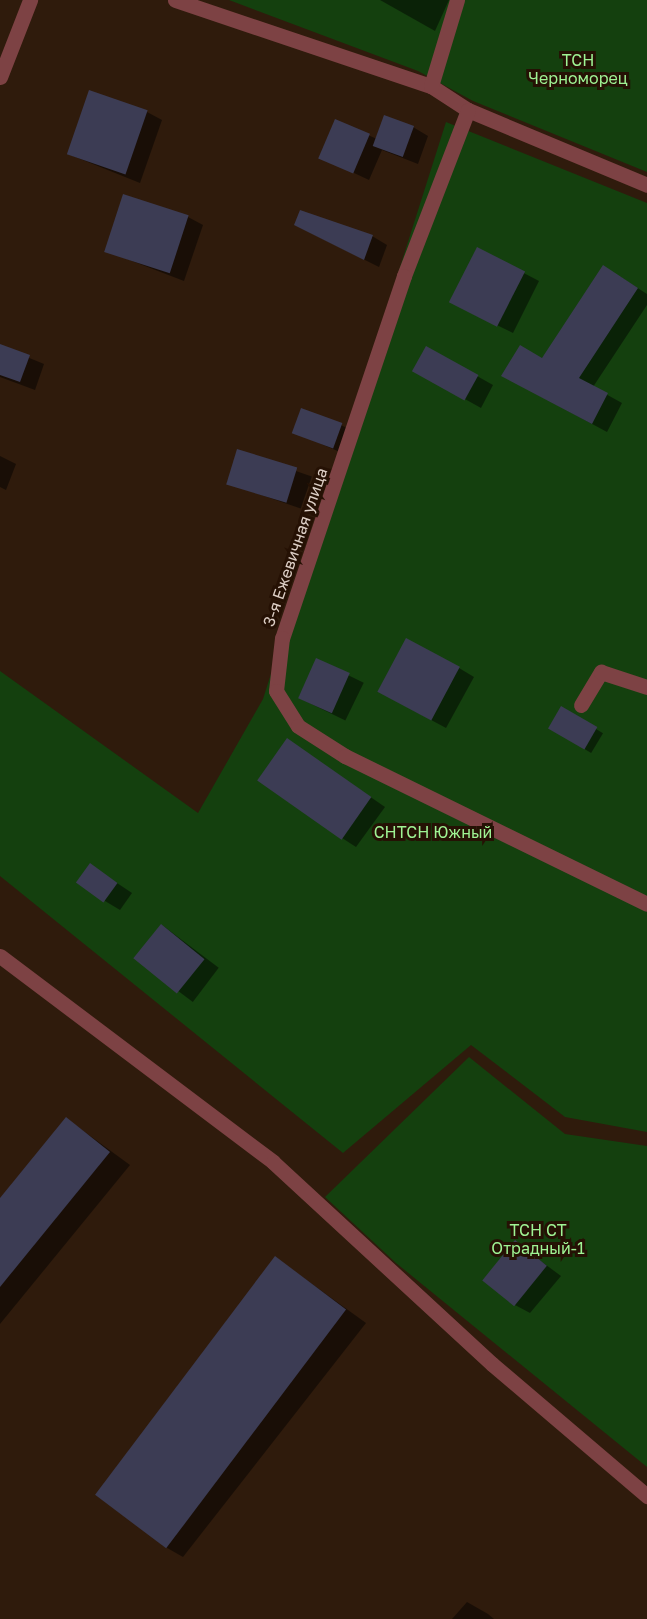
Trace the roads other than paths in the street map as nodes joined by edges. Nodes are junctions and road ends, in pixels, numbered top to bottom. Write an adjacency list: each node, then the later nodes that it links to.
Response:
1 (30, 0): 4 (lane)
2 (175, 0): 5 (lane)
3 (457, 0): 5 (lane)
4 (0, 77)
5 (431, 86): 6 (lane)
6 (468, 110): 7 (lane); 10 (lane, 3-я Ежевичная улица)
7 (647, 185)
8 (647, 687): 9 (lane)
9 (581, 705)
10 (647, 904)
11 (0, 956): 12 (lane)
12 (647, 1496)

